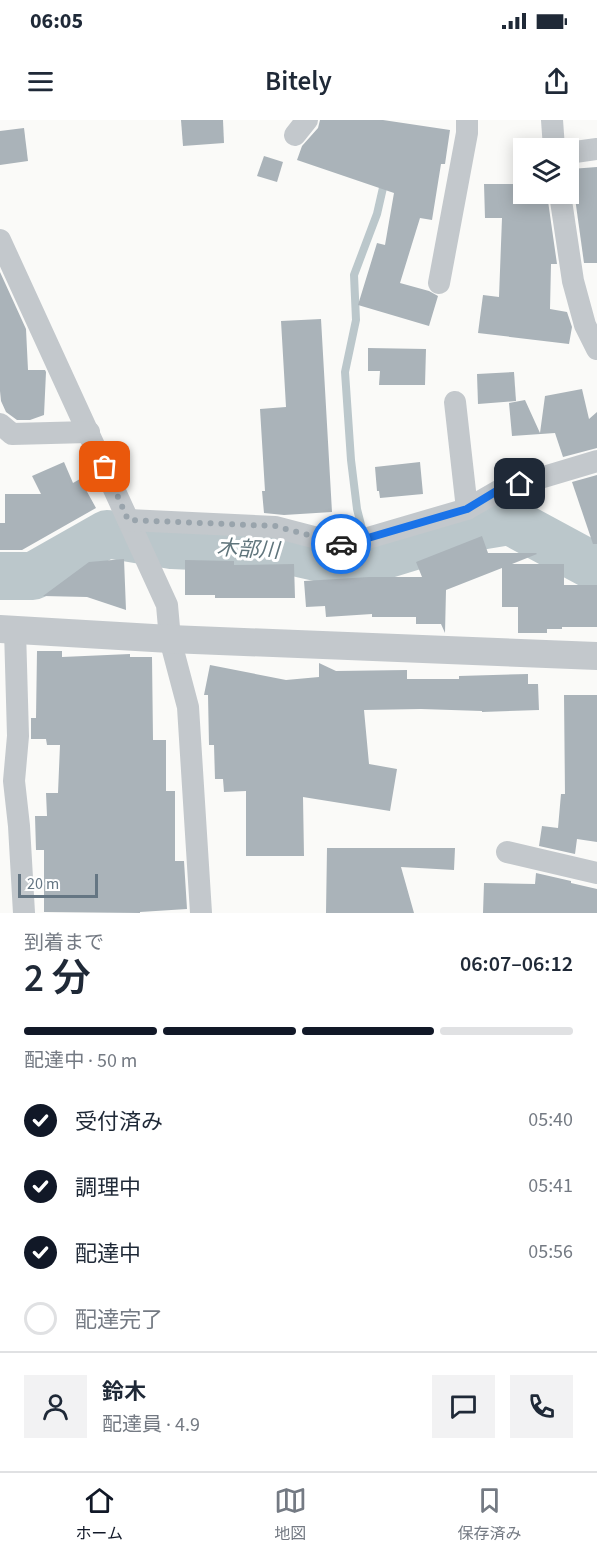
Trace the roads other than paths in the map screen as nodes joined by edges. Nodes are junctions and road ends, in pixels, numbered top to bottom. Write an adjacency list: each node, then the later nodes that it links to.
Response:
1 (467, 120): 8 (street)
2 (552, 120): 3 (street)
3 (553, 138)
4 (597, 149): 5 (street)
5 (579, 151)
6 (561, 204): 9 (street)
7 (0, 240): 12 (street)
8 (439, 283)
9 (597, 349)
10 (455, 402): 14 (street)
11 (0, 424): 12 (street)
12 (89, 432): 15 (street)
13 (597, 461): 14 (street)
14 (467, 509): 15 (street)
15 (128, 520): 17 (street)
16 (8, 629): 17 (street); 19 (street)
17 (170, 639): 18 (street); 24 (street)
18 (597, 656)
19 (9, 736): 20 (street)
20 (9, 826): 23 (street)
21 (507, 852): 22 (street)
22 (597, 873)
23 (24, 913)
24 (201, 913)

